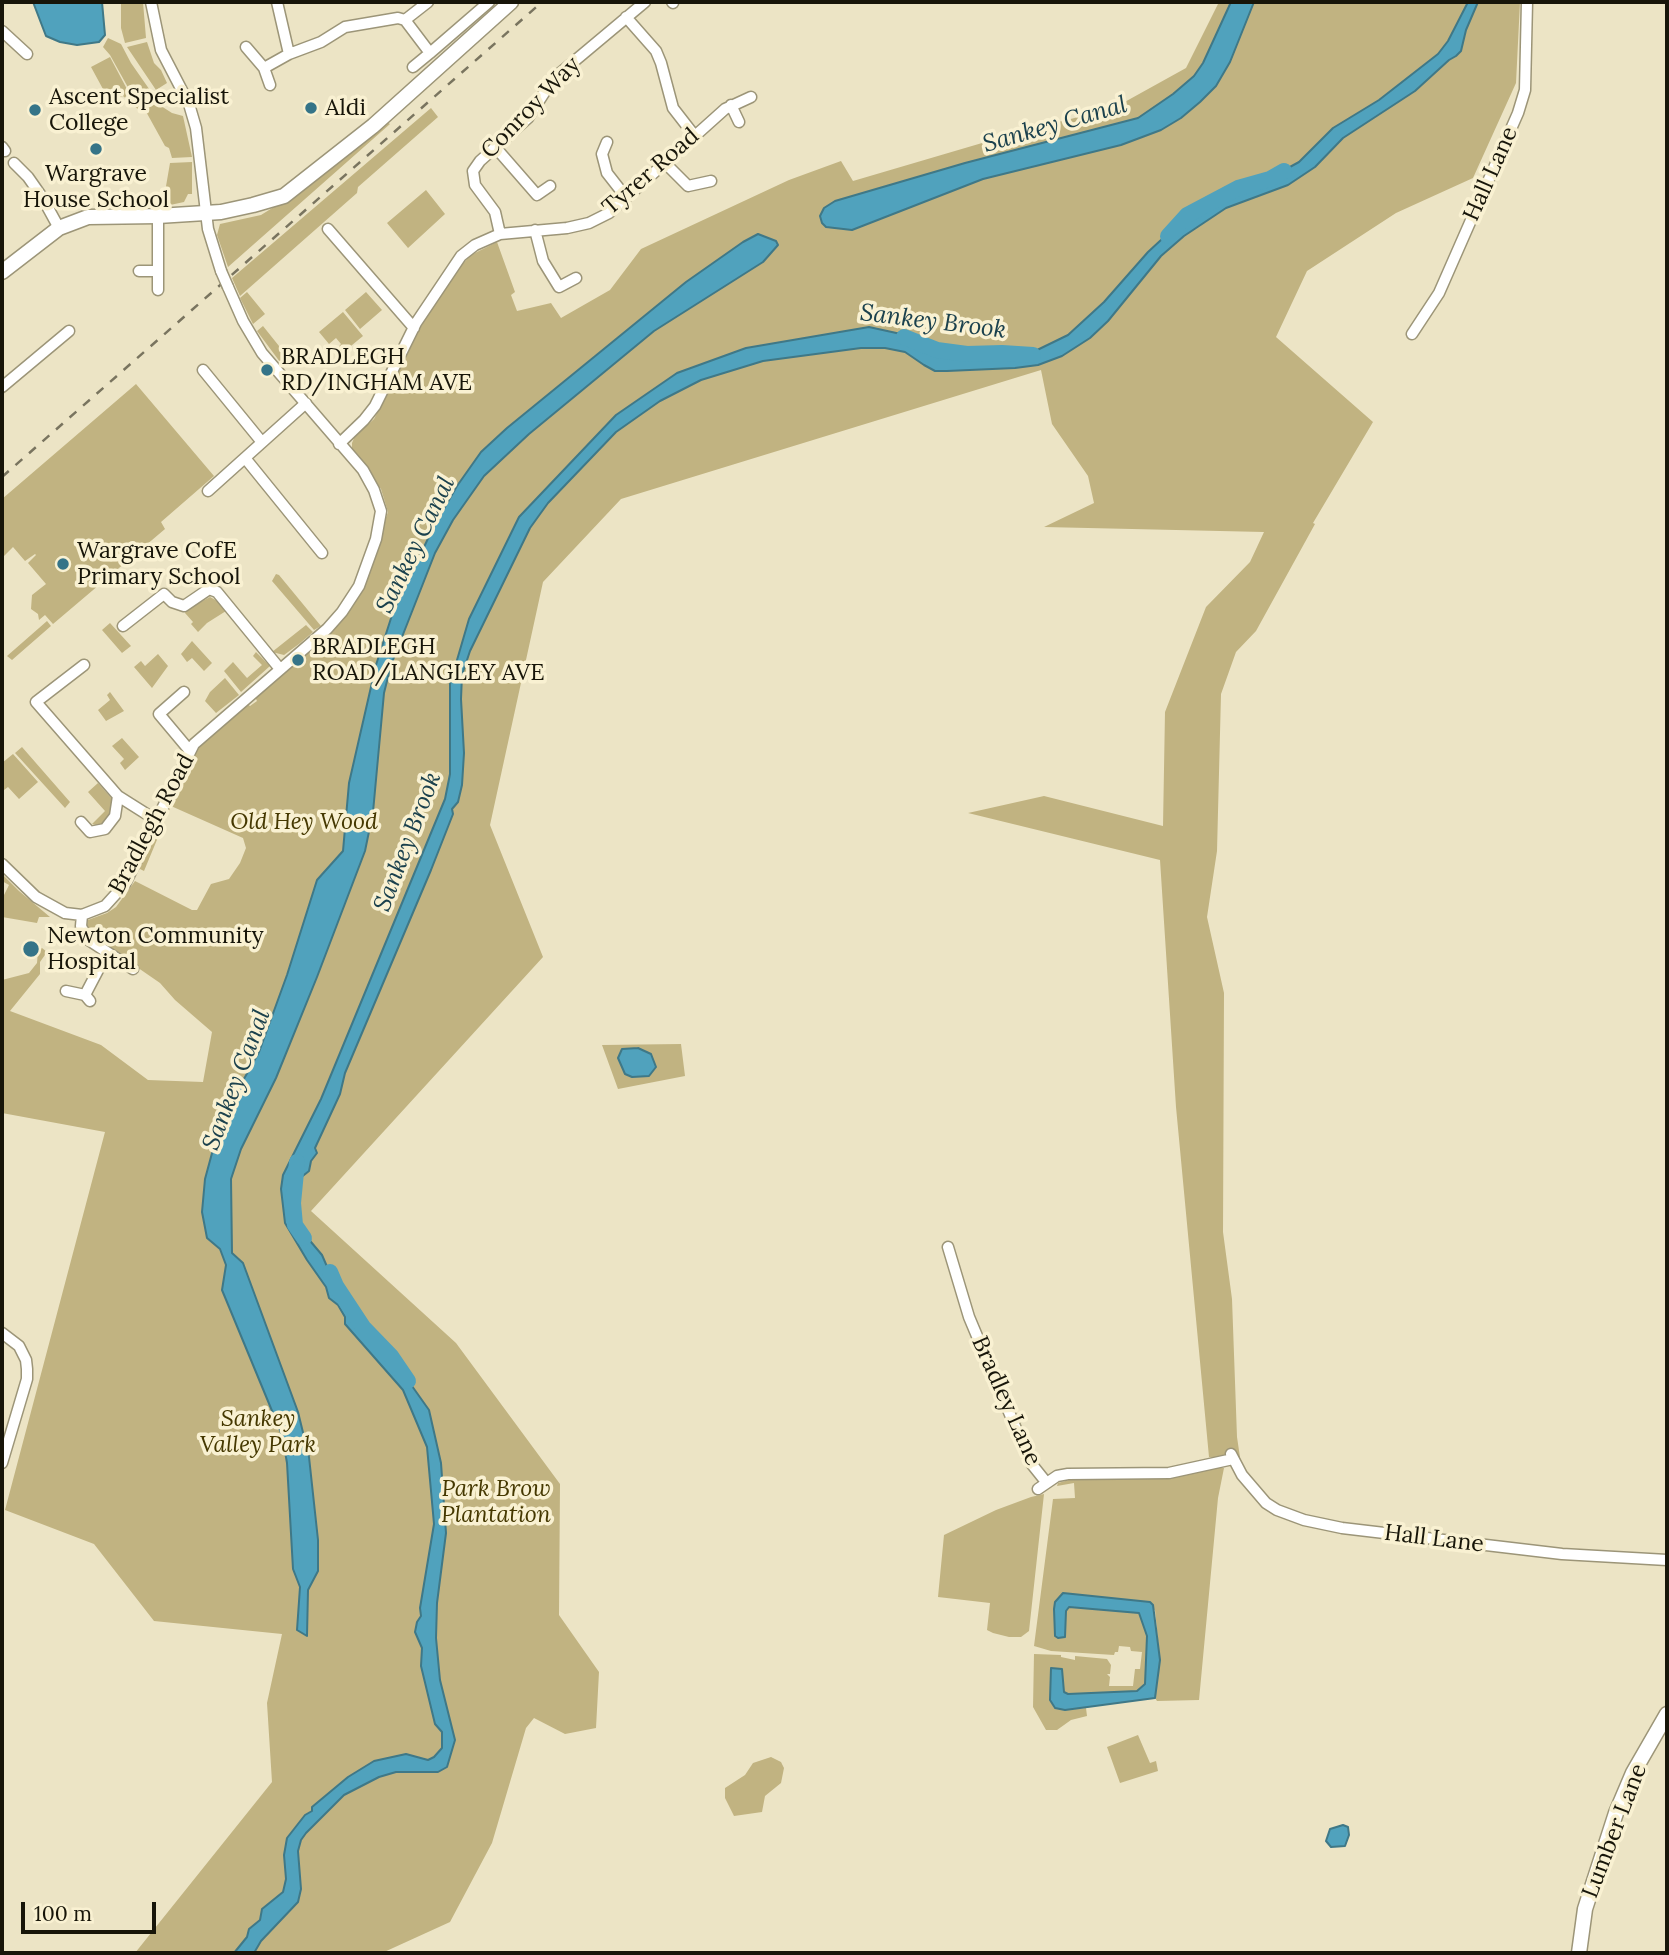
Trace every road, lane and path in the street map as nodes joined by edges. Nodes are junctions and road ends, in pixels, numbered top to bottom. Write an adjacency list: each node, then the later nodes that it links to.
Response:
1 (151, 2): 29 (street, Bradlegh Road)
2 (277, 2): 14 (street)
3 (428, 2): 9 (street)
4 (489, 2): 12 (street)
5 (511, 2): 29 (street)
6 (645, 2): 8 (street, Conroy Way)
7 (1527, 2): 42 (street, Hall Lane)
8 (626, 16): 21 (street); 23 (street, Conroy Way)
9 (405, 20): 12 (street); 14 (street)
10 (2, 31): 13 (street)
11 (246, 47): 16 (street)
12 (429, 53): 15 (street)
13 (27, 54)
14 (289, 54): 16 (street)
15 (413, 67)
16 (264, 68): 17 (street)
17 (270, 85)
18 (751, 97): 19 (street, Tyrer Road)
19 (731, 105): 20 (street); 21 (street, Tyrer Road)
20 (739, 122)
21 (694, 135): 24 (street, Tyrer Road)
22 (607, 142): 28 (street)
23 (496, 148): 27 (street); 34 (street, Conroy Way)
24 (664, 162): 26 (street); 28 (street, Tyrer Road)
25 (14, 163): 31 (street)
26 (711, 181)
27 (550, 186)
28 (625, 197): 33 (street, Tyrer Road)
29 (206, 213): 30 (street); 45 (street, Bradlegh Road, bridge)
30 (158, 216): 31 (street); 36 (street)
31 (59, 228): 37 (street)
32 (328, 229): 40 (street)
33 (535, 230): 34 (street, Tyrer Road); 38 (street)
34 (500, 234): 40 (street, Tyrer Road)
35 (139, 271): 36 (street)
36 (157, 271): 39 (street)
37 (2, 272)
38 (576, 278)
39 (158, 290)
40 (414, 328): 47 (street, Tyrer Road)
41 (69, 331): 44 (street)
42 (1412, 334)
43 (203, 370): 46 (street)
44 (2, 387)
45 (306, 403): 46 (street); 47 (street, Bradlegh Road)
46 (261, 442): 48 (street)
47 (339, 443): 53 (street, Bradlegh Road)
48 (244, 458): 49 (street); 50 (street)
49 (208, 491)
50 (322, 553)
51 (123, 626): 53 (street)
52 (84, 665): 56 (street)
53 (280, 669): 55 (street, Bradlegh Road)
54 (184, 691): 55 (street)
55 (190, 751): 57 (street, Bradlegh Road)
56 (118, 796): 57 (street); 58 (street)
57 (156, 820): 60 (street, Bradlegh Road)
58 (80, 822)
59 (2, 864): 60 (street)
60 (82, 915): 61 (street)
61 (107, 953): 62 (street); 63 (street)
62 (133, 969)
63 (66, 991)
64 (948, 1247): 66 (street, Bradley Lane)
65 (2, 1333): 67 (street)
66 (1232, 1457): 68 (street, Hall Lane)
67 (2, 1463)
68 (1667, 1560)
69 (1667, 1714): 70 (street, Lumber Lane)
70 (1579, 1953)

